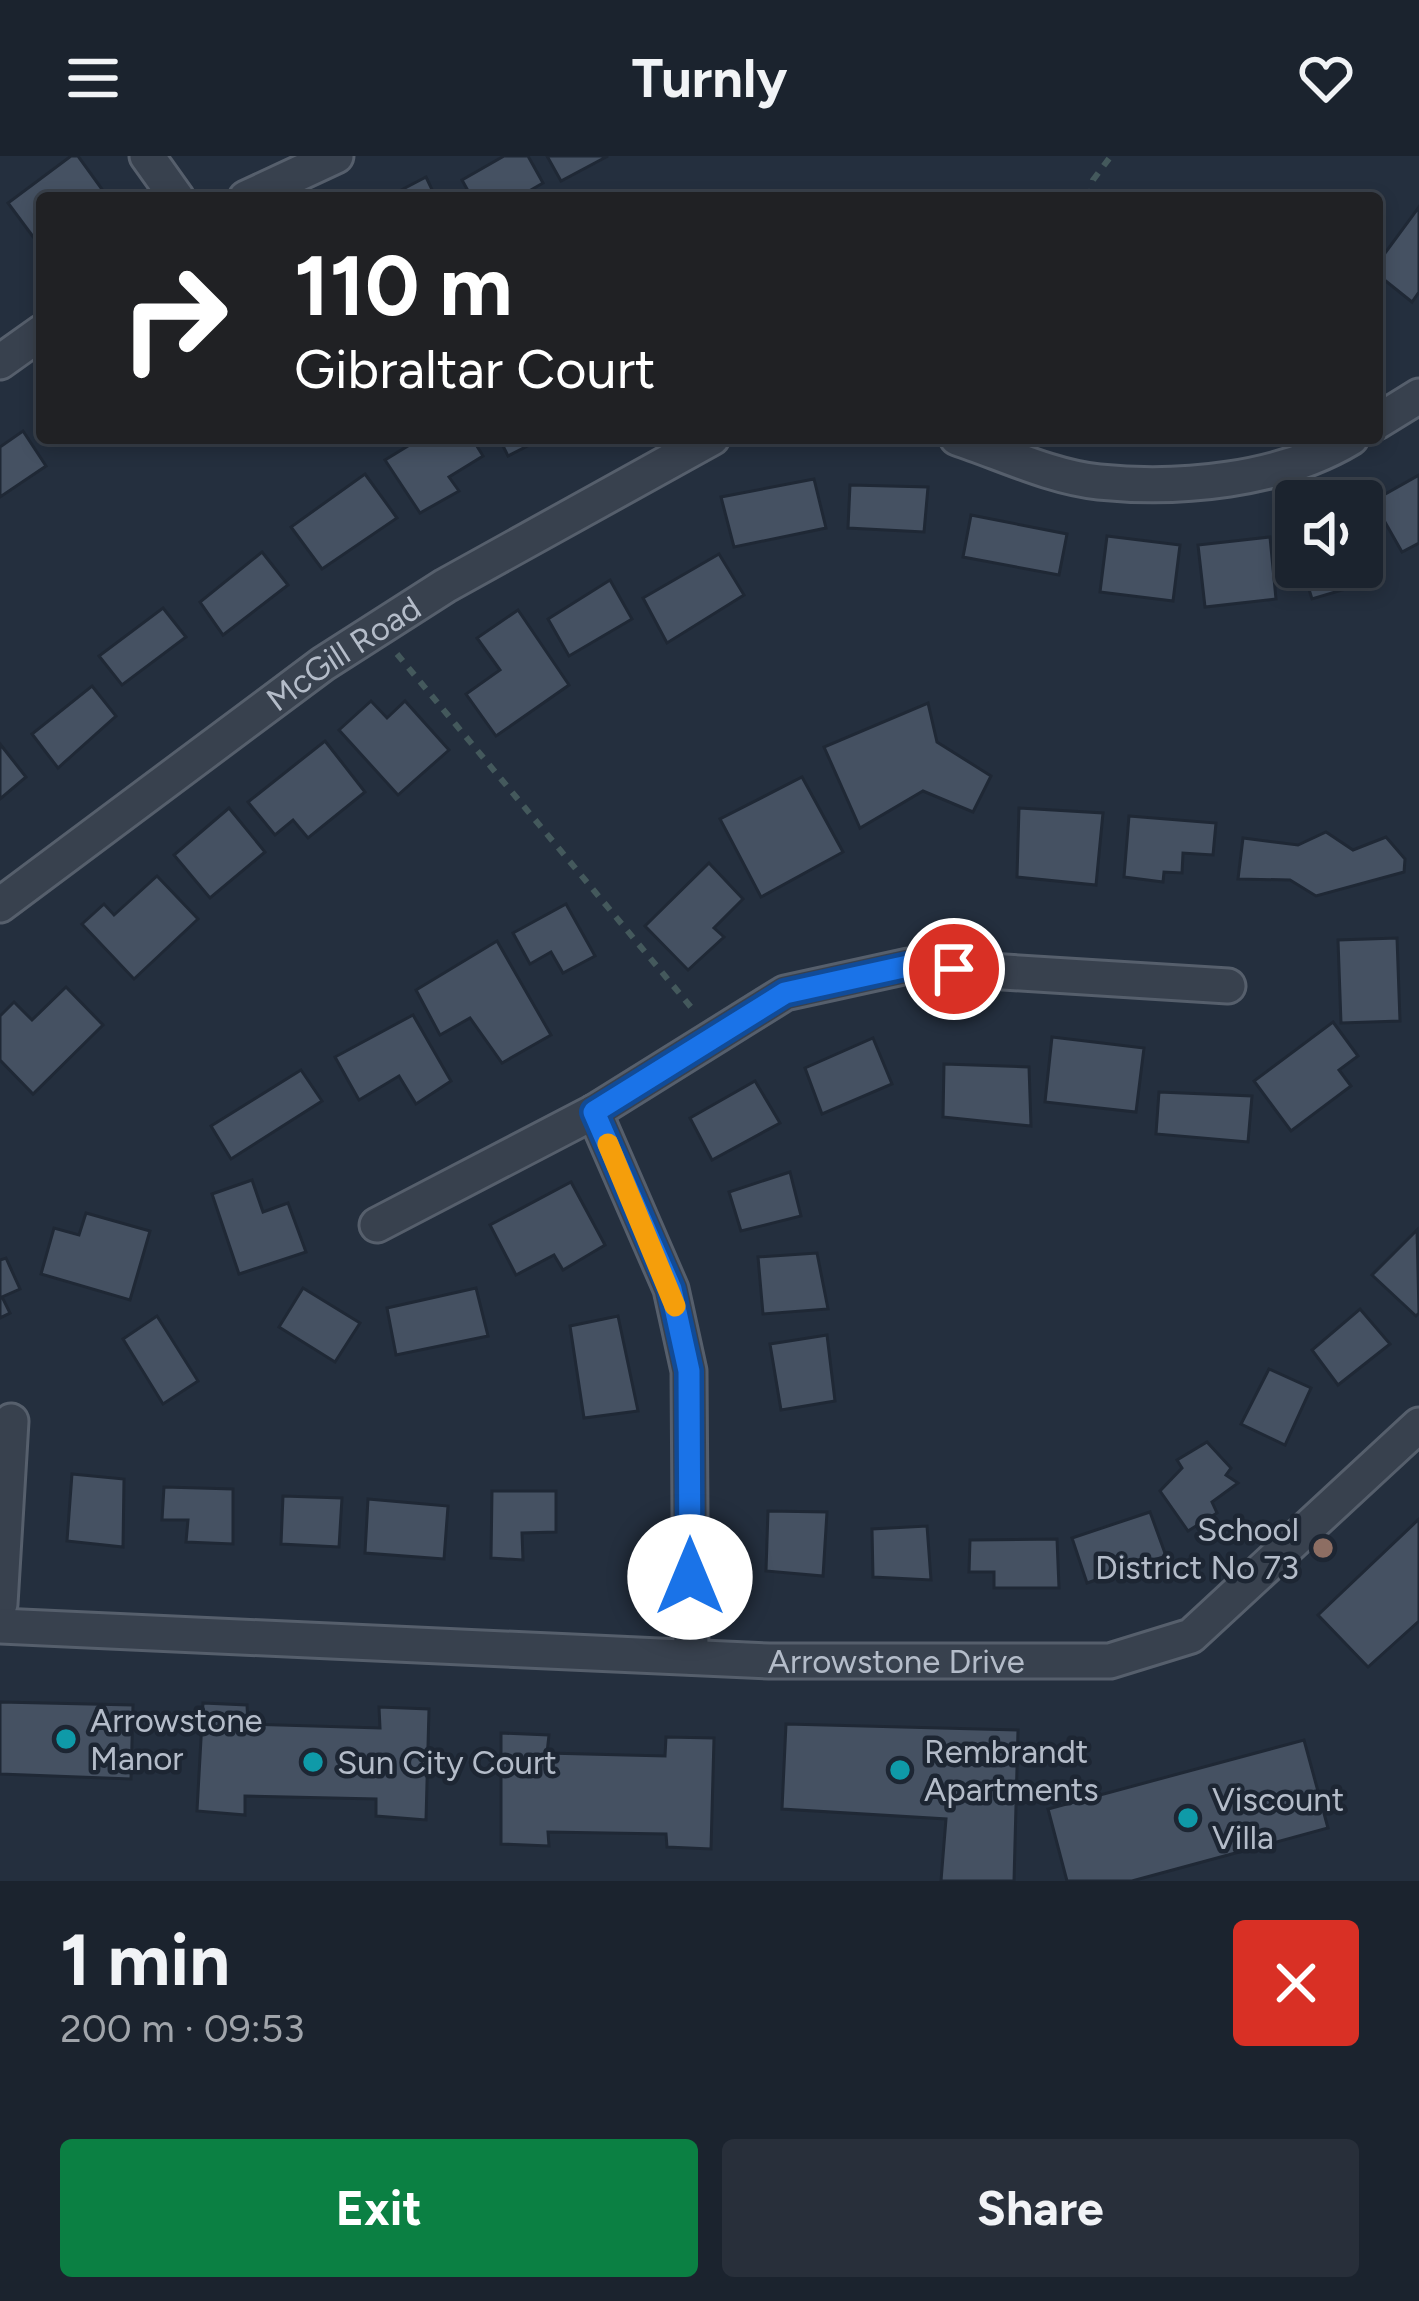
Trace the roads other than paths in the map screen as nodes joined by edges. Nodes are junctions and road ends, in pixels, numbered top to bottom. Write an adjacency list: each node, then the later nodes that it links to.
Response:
1 (147, 156): 3 (street)
2 (337, 156): 4 (street)
3 (173, 192)
4 (259, 192)
5 (36, 336): 6 (street)
6 (0, 362)
7 (1419, 396): 8 (street)
8 (1383, 418)
9 (701, 444): 12 (street, McGill Road)
10 (976, 444): 11 (street)
11 (1336, 444)
12 (0, 905)
13 (1228, 986): 14 (street)
14 (594, 1112): 15 (street); 20 (street)
15 (377, 1225)
16 (11, 1421): 18 (street)
17 (1419, 1425): 20 (street, Arrowstone Drive)
18 (0, 1604)
19 (0, 1626): 20 (street, Arrowstone Drive)
20 (691, 1658)

